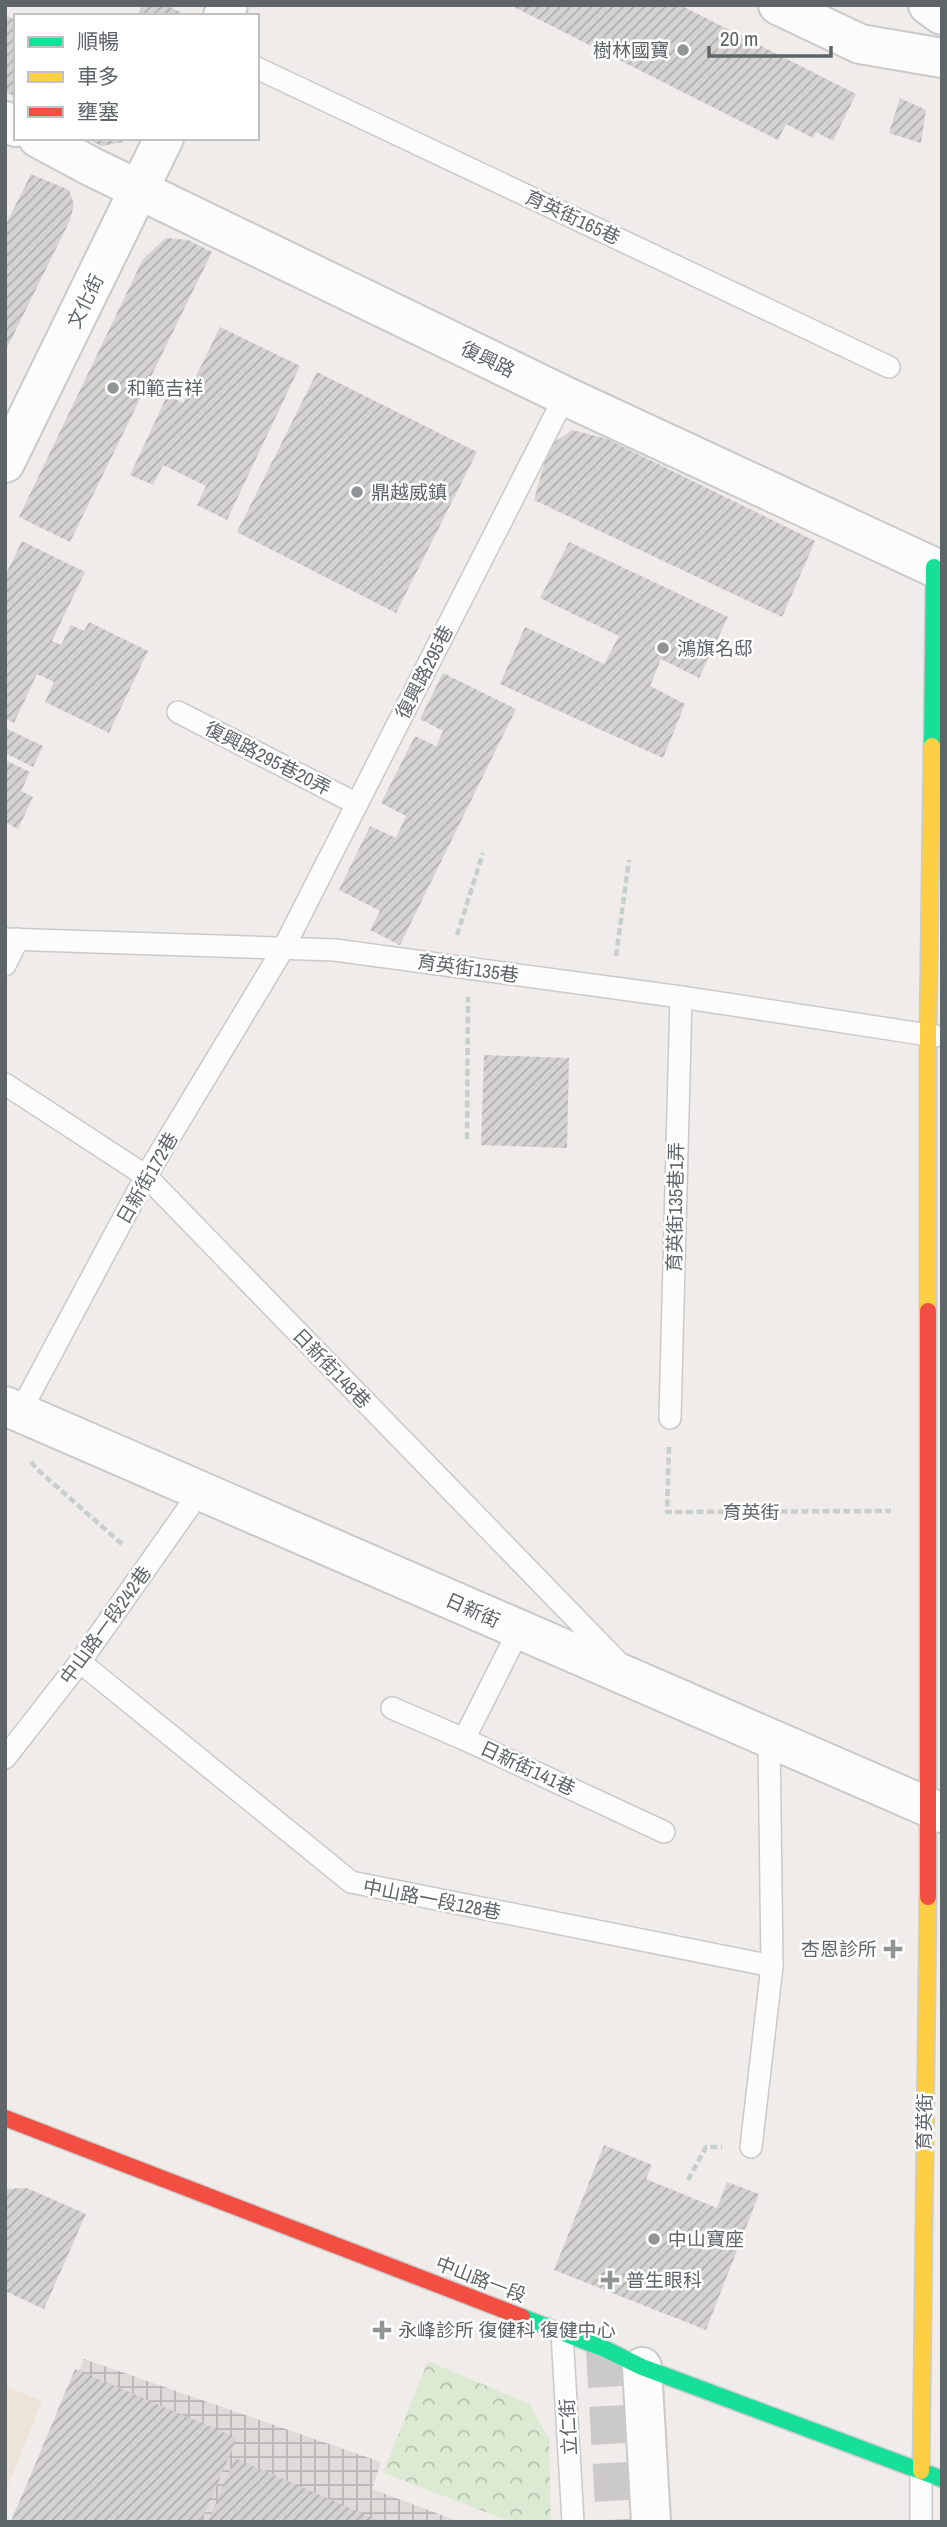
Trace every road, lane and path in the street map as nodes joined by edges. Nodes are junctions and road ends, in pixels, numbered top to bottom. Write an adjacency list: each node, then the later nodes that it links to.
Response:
1 (778, 5): 4 (street)
2 (928, 5): 3 (street)
3 (942, 15)
4 (942, 58)
5 (259, 69): 9 (lane, 育英街165巷)
6 (42, 140): 8 (street, 復興路)
7 (163, 140): 8 (street, 文化街)
8 (139, 189): 10 (street, 復興路); 11 (street, 文化街)
9 (888, 367)
10 (565, 396): 12 (street, 復興路); 14 (lane, 復興路295巷)
11 (5, 463)
12 (938, 569): 23 (street, 育英街)
13 (178, 712): 14 (lane, 復興路295巷20弄)
14 (357, 804): 18 (lane, 復興路295巷)
15 (483, 853): 20 (path)
16 (629, 860): 21 (path)
17 (12, 939): 18 (lane, 育英街135巷); 19 (lane)
18 (284, 948): 20 (lane, 育英街135巷); 26 (lane, 日新街172巷)
19 (5, 965)
20 (458, 967): 21 (lane, 育英街135巷); 25 (path)
21 (612, 987): 22 (lane, 育英街135巷)
22 (681, 997): 23 (lane, 育英街135巷); 28 (lane, 育英街135巷1弄)
23 (935, 1036): 30 (street, 育英街)
24 (5, 1084): 26 (lane, 日新街148巷)
25 (467, 1139)
26 (146, 1177): 27 (lane, 日新街172巷); 35 (lane, 日新街148巷)
27 (13, 1409): 29 (street, 日新街); 31 (path)
28 (670, 1418): 30 (path, 育英街)
29 (201, 1490): 31 (lane, 中山路一段242巷); 33 (street, 日新街)
30 (929, 1511): 32 (street, 育英街)
31 (148, 1566): 34 (lane, 中山路一段242巷)
32 (935, 1616): 40 (street, 育英街)
33 (519, 1630): 35 (street, 日新街); 38 (lane, 日新街141巷)
34 (80, 1662): 39 (lane, 中山路一段242巷); 42 (lane, 中山路一段128巷)
35 (635, 1680): 37 (street, 日新街)
36 (392, 1708): 38 (lane)
37 (769, 1738): 40 (street, 日新街); 42 (lane)
38 (464, 1739): 41 (lane, 日新街141巷)
39 (5, 1758)
40 (935, 1810): 48 (street, 育英街)
41 (664, 1832)
42 (772, 1966): 44 (lane)
43 (8, 2122): 46 (street, 中山路一段)
44 (751, 2147): 45 (path)
45 (688, 2180)
46 (562, 2333): 47 (street, 中山路一段); 50 (lane, 立仁街)
47 (642, 2367): 48 (street, 中山路一段); 51 (street)
48 (921, 2471): 49 (street, 中山路一段); 52 (lane, 育英街)
49 (942, 2479)
50 (573, 2522)
51 (651, 2522)
52 (921, 2522)

